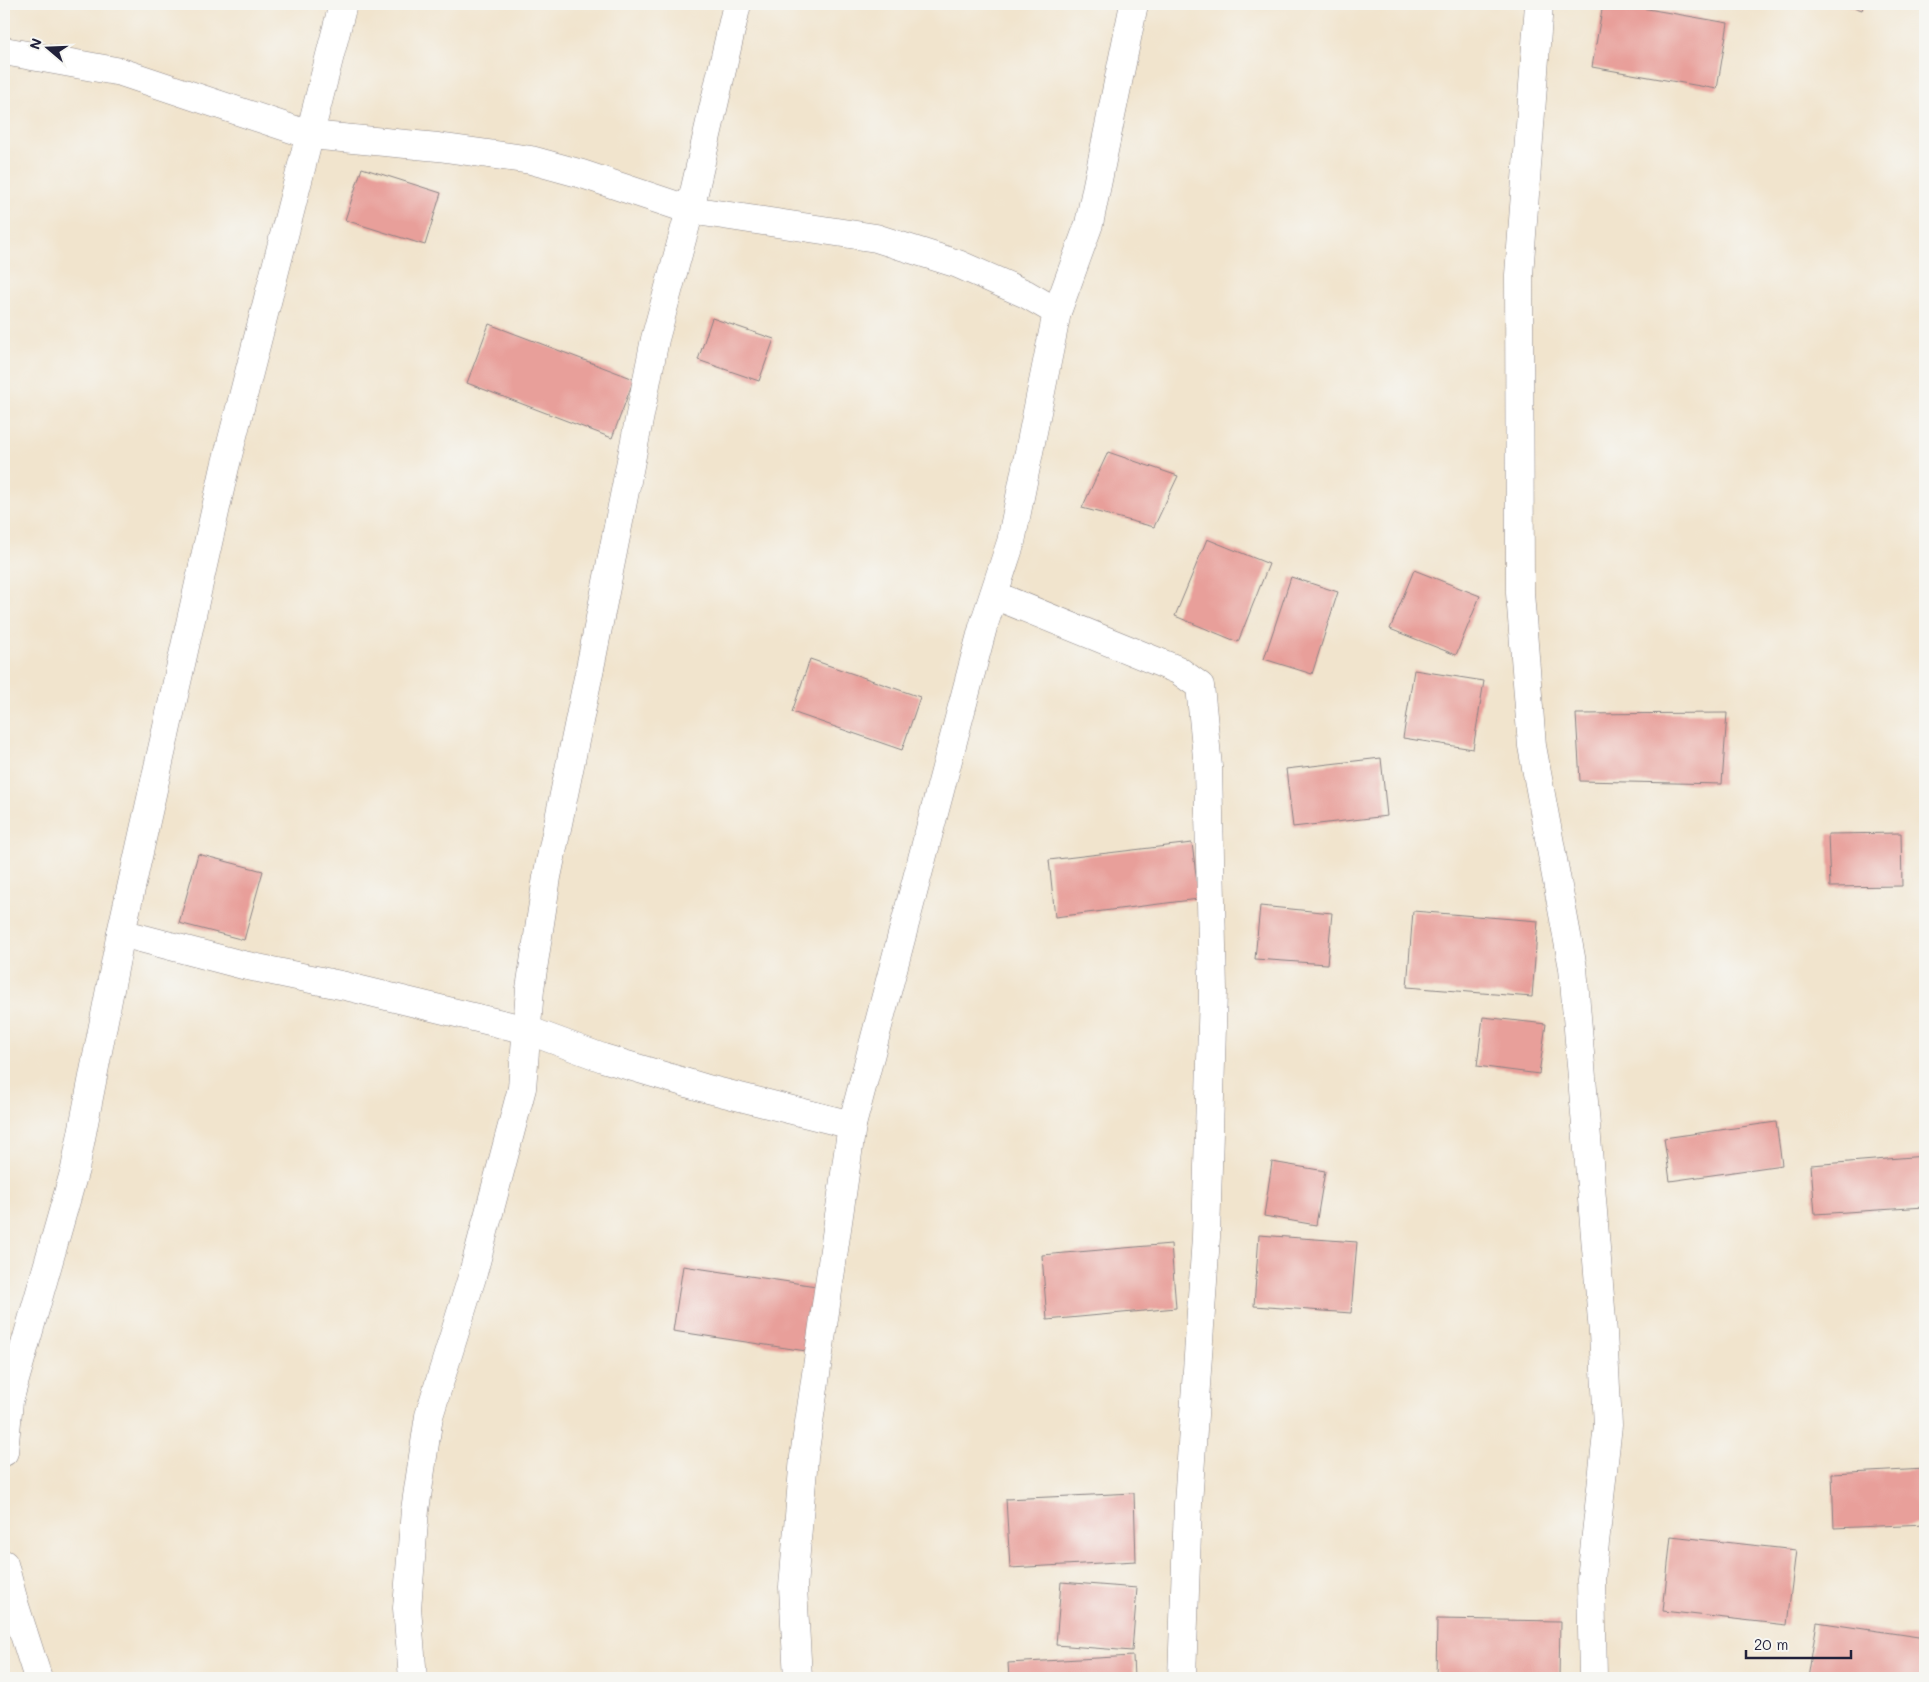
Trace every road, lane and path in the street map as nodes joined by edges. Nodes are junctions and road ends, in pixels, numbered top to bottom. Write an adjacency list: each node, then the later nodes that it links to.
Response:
1 (343, 4): 6 (street)
2 (737, 4): 7 (street)
3 (1134, 4): 8 (street)
4 (1538, 4): 19 (street)
5 (4, 51): 6 (street)
6 (310, 136): 7 (street); 10 (street)
7 (690, 210): 8 (street); 11 (street)
8 (1058, 312): 9 (street)
9 (994, 595): 12 (street); 18 (street)
10 (121, 933): 11 (street); 13 (street)
11 (527, 1030): 12 (street); 16 (street)
12 (852, 1125): 17 (street)
13 (4, 1452)
14 (4, 1564): 15 (street)
15 (38, 1678)
16 (412, 1678)
17 (798, 1678)
18 (1182, 1678)
19 (1593, 1678)

